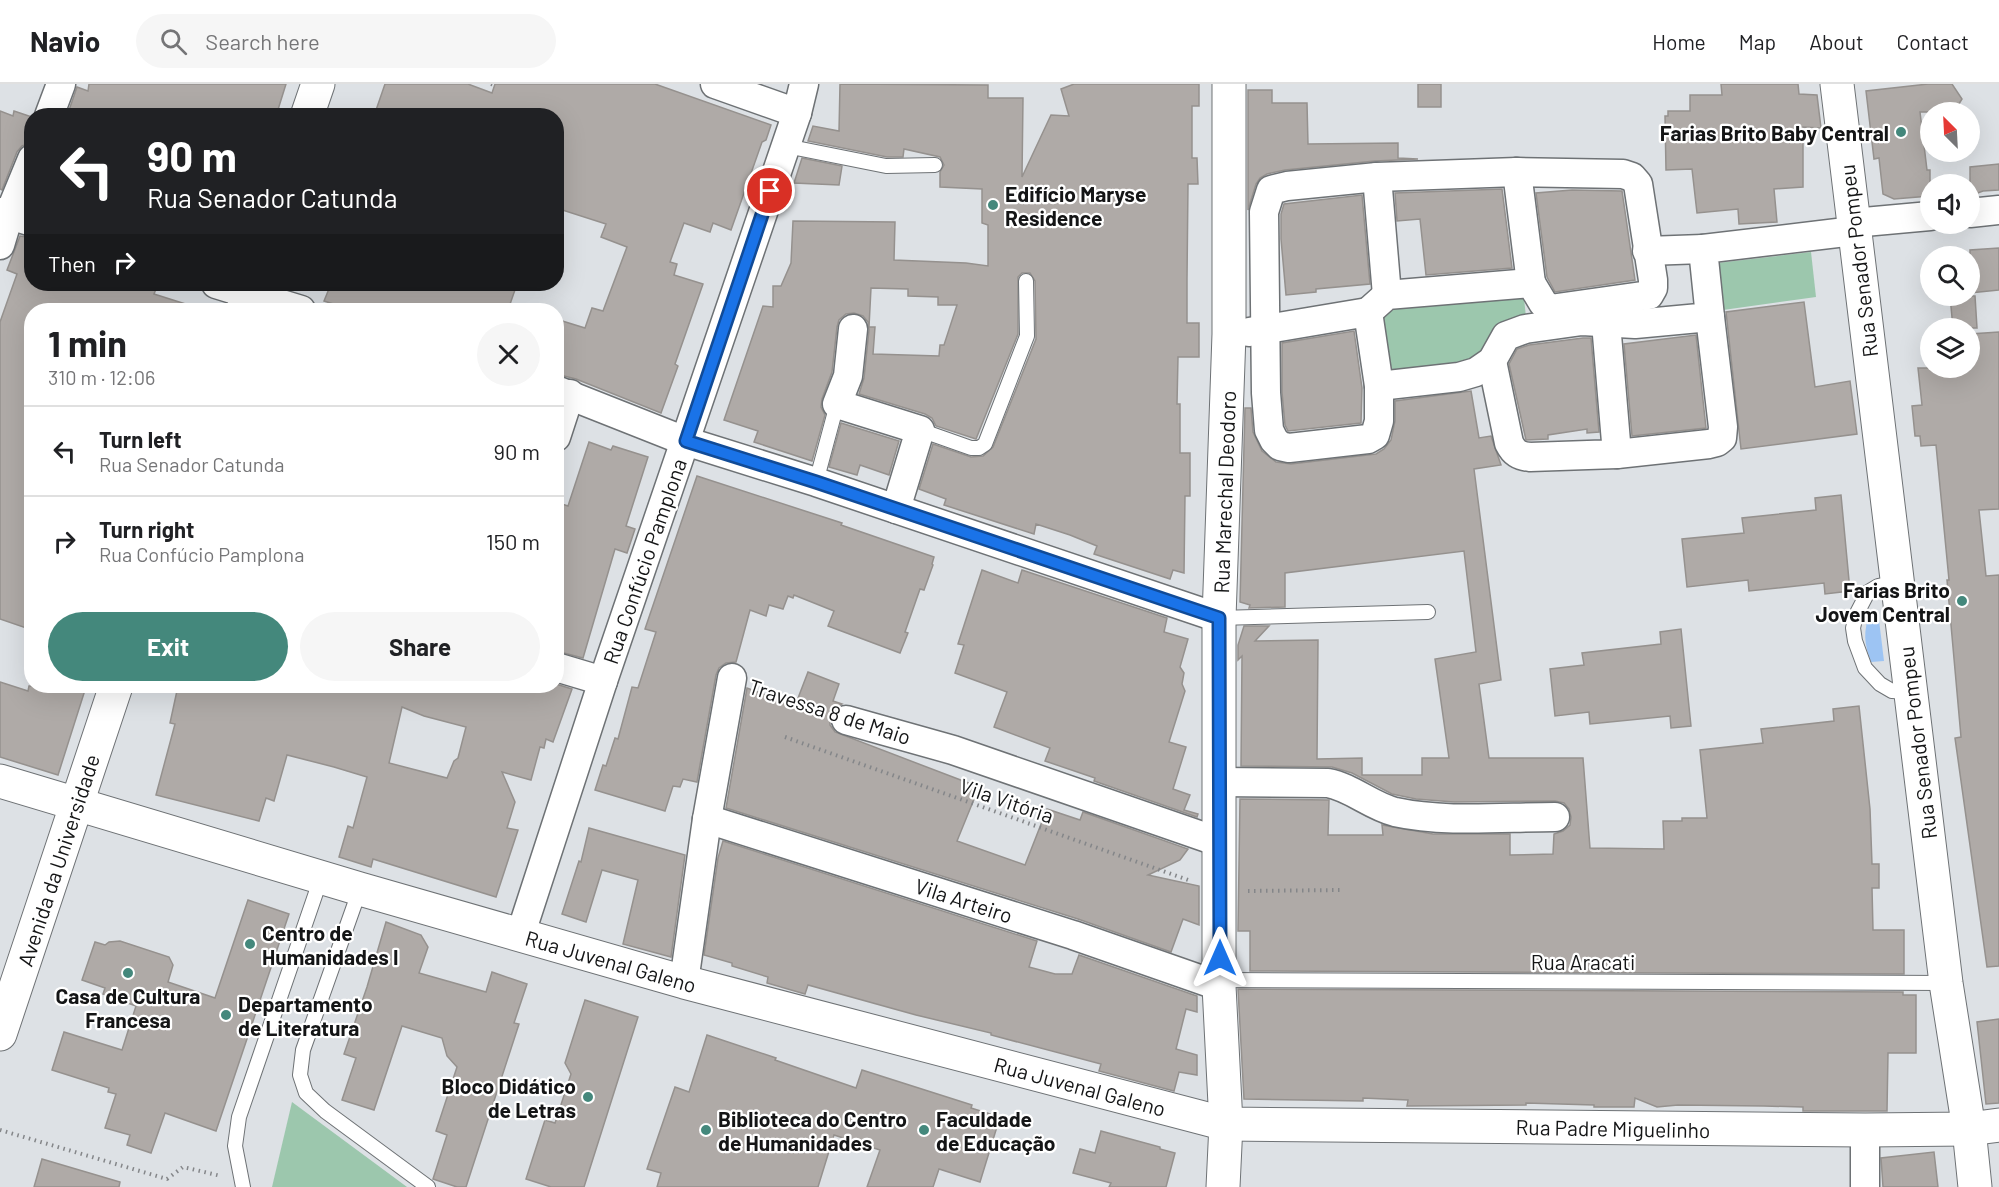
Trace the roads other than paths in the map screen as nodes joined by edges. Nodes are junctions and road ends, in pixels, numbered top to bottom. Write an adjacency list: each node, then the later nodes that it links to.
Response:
1 (61, 84): 7 (street)
2 (318, 84): 8 (street)
3 (716, 84): 9 (street)
4 (804, 84): 9 (street, Rua Confúcio Pamplona)
5 (1229, 84): 31 (street, Rua Marechal Deodoro)
6 (1837, 84): 19 (street, Rua Senador Pompeu)
7 (52, 108)
8 (310, 108)
9 (797, 113): 10 (street, Rua Confúcio Pamplona)
10 (786, 146): 11 (lane); 37 (street, Rua Confúcio Pamplona)
11 (935, 165)
12 (1517, 172): 13 (street); 22 (street); 24 (street)
13 (1377, 177): 27 (street); 31 (street)
14 (24, 184): 17 (street)
15 (1999, 210): 16 (street)
16 (1980, 212)
17 (14, 216): 20 (street)
18 (1920, 217): 19 (street)
19 (1853, 227): 21 (street); 41 (street, Rua Senador Pompeu)
20 (0, 245)
21 (1703, 249): 22 (street); 28 (street)
22 (1647, 251): 24 (street)
23 (1026, 281): 36 (lane)
24 (1531, 283): 27 (street)
25 (247, 296): 26 (street)
26 (274, 303)
27 (1378, 304): 31 (street); 33 (street)
28 (1710, 317): 29 (street); 38 (street)
29 (1606, 323): 32 (street); 38 (street)
30 (853, 329): 35 (street)
31 (1247, 332): 33 (street); 43 (street, Rua Marechal Deodoro)
32 (1492, 361): 33 (street); 38 (street)
33 (1379, 386)
34 (564, 392): 37 (street)
35 (837, 404): 36 (street); 39 (lane)
36 (920, 430): 40 (street)
37 (686, 441): 39 (street); 46 (street, Rua Confúcio Pamplona)
38 (1617, 454)
39 (816, 482): 40 (street)
40 (896, 509): 43 (street)
41 (1897, 582): 47 (street, Rua Senador Pompeu); 47 (lane)
42 (1428, 612): 43 (lane)
43 (1219, 618): 51 (street, Rua Marechal Deodoro)
44 (564, 669): 46 (street)
45 (732, 678): 54 (street, Travessa 8 de Maio)
46 (603, 681): 58 (street, Rua Confúcio Pamplona)
47 (1911, 692): 61 (street, Rua Senador Pompeu)
48 (114, 693): 52 (street, Avenida da Universidade)
49 (846, 720): 55 (street, Travessa 8 de Maio)
50 (0, 781): 52 (street, Rua Juvenal Galeno)
51 (1219, 782): 53 (street); 55 (street, Rua Marechal Deodoro)
52 (76, 804): 56 (street, Rua Juvenal Galeno); 62 (street, Avenida da Universidade)
53 (1555, 817)
54 (707, 819): 59 (street, Travessa 8 de Maio); 60 (street, Vila Arteiro)
55 (1219, 842): 60 (street, Rua Marechal Deodoro)
56 (321, 878): 57 (street, Rua Juvenal Galeno); 66 (lane)
57 (360, 889): 58 (street, Rua Juvenal Galeno); 67 (lane)
58 (520, 936): 59 (street, Rua Juvenal Galeno)
59 (684, 982): 63 (street, Rua Juvenal Galeno)
60 (1220, 983): 61 (lane, Rua Aracati); 63 (street, Rua Marechal Deodoro)
61 (1946, 983): 64 (street, Rua Senador Pompeu)
62 (0, 1034)
63 (1226, 1124): 65 (street, Rua Padre Miguelinho); 68 (street, Rua Marechal Deodoro)
64 (1984, 1127): 65 (street, Rua Padre Miguelinho); 70 (street, Rua Senador Pompeu)
65 (1865, 1130): 69 (street)
66 (242, 1184)
67 (428, 1187)
68 (1223, 1187)
69 (1864, 1187)
70 (1975, 1187)

